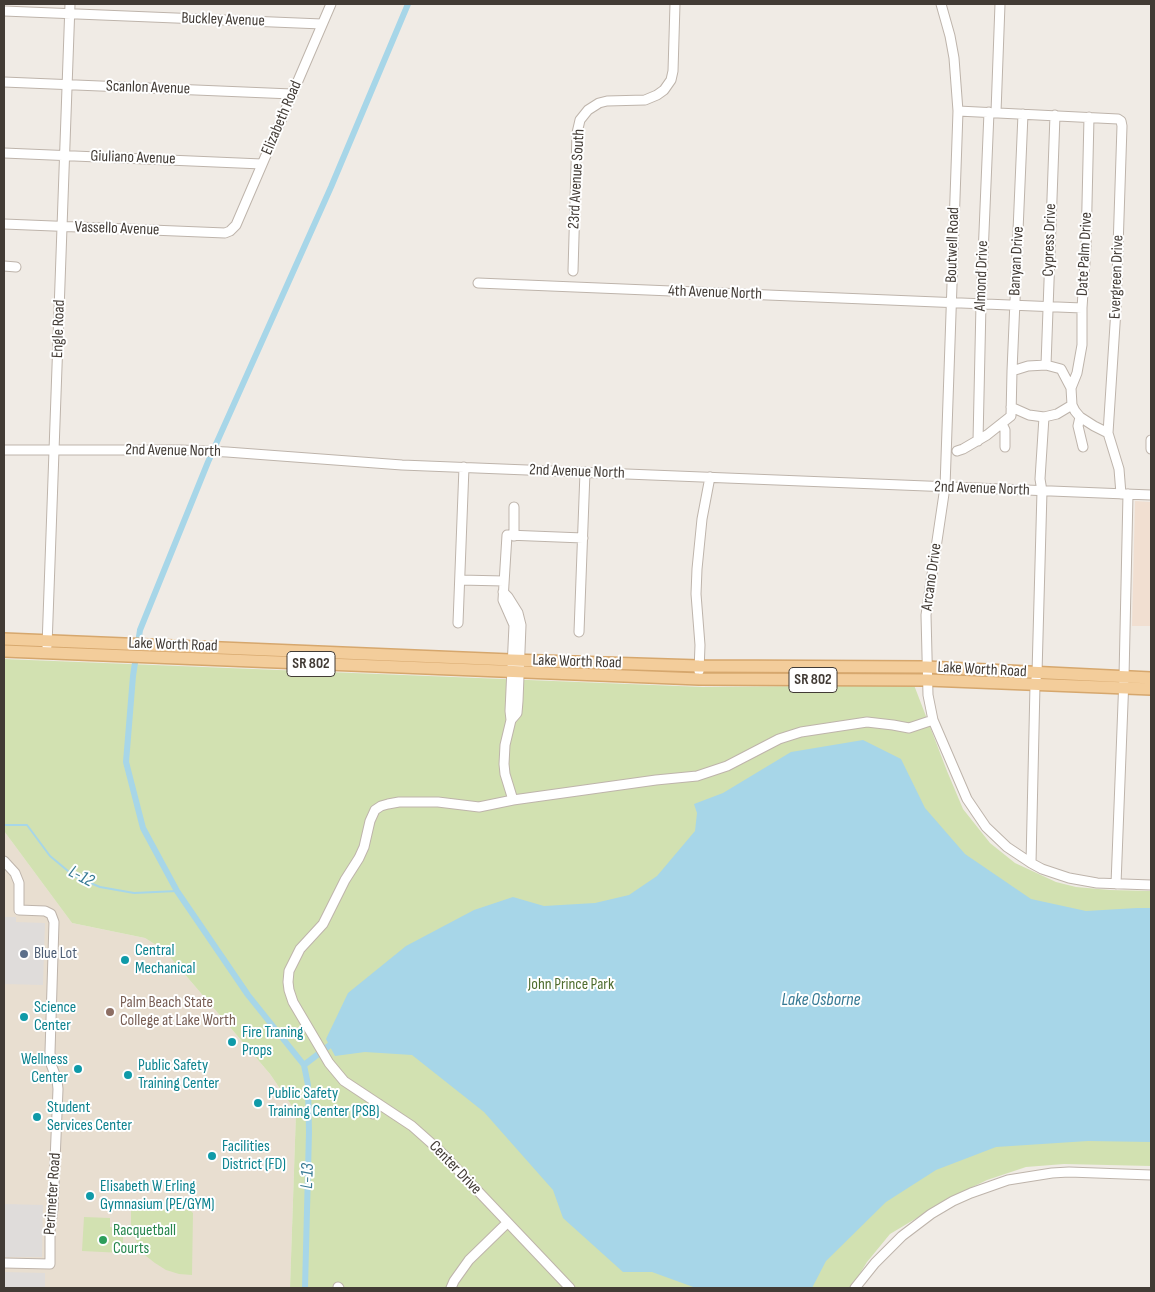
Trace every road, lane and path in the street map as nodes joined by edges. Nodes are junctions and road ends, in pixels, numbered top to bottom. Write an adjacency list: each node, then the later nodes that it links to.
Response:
1 (331, 4): 7 (street, Elizabeth Road)
2 (675, 4): 24 (street, 23rd Avenue South)
3 (942, 4): 11 (street, Boutwell Road)
4 (1000, 4): 12 (street)
5 (69, 9): 6 (street, Buckley Avenue); 7 (street, Buckley Avenue); 9 (street, Engle Road)
6 (4, 11)
7 (322, 24): 10 (street, Elizabeth Road)
8 (4, 82): 9 (street, Scanlon Avenue)
9 (67, 84): 10 (street, Scanlon Avenue); 17 (street, Engle Road)
10 (292, 94): 18 (street, Elizabeth Road)
11 (958, 111): 12 (street); 26 (street, Boutwell Road)
12 (993, 112): 13 (street); 27 (street, Almond Drive)
13 (1023, 114): 14 (street); 28 (street, Banyan Drive)
14 (1056, 116): 15 (street); 29 (street, Cypress Drive)
15 (1089, 117): 30 (street, Date Palm Drive); 39 (street, Evergreen Drive)
16 (4, 153): 17 (street, Giuliano Avenue)
17 (64, 156): 18 (street, Giuliano Avenue); 20 (street, Engle Road)
18 (262, 164): 21 (street, Elizabeth Road)
19 (4, 224): 20 (street, Vassello Avenue)
20 (62, 227): 21 (street, Vassello Avenue); 46 (street, Engle Road)
21 (230, 231)
22 (4, 266): 23 (street)
23 (16, 267)
24 (573, 271)
25 (478, 284): 26 (street, 4th Avenue North)
26 (951, 302): 27 (street, 4th Avenue North); 51 (street, Boutwell Road)
27 (981, 304): 28 (street, 4th Avenue North); 41 (street, Almond Drive)
28 (1015, 305): 29 (street, 4th Avenue North); 32 (street, Banyan Drive)
29 (1047, 306): 30 (street, 4th Avenue North); 31 (street, Cypress Drive)
30 (1082, 308): 33 (street, Date Palm Drive)
31 (1046, 365): 32 (street); 33 (street)
32 (1012, 371): 35 (street, Banyan Drive)
33 (1071, 388): 34 (street)
34 (1072, 405): 36 (street); 37 (street)
35 (1011, 407): 36 (street); 38 (street)
36 (1044, 417): 52 (street)
37 (1080, 417): 39 (street); 43 (street)
38 (1002, 424): 41 (street); 42 (street)
39 (1108, 433): 53 (street)
40 (1151, 440): 44 (street)
41 (978, 441): 47 (street)
42 (1005, 447)
43 (1083, 447)
44 (1151, 449)
45 (4, 450): 46 (street, 2nd Avenue North)
46 (54, 451): 48 (street, 2nd Avenue North); 63 (street, Engle Road)
47 (957, 451)
48 (464, 467): 49 (street, 2nd Avenue North); 58 (street)
49 (585, 472): 50 (street, 2nd Avenue North); 57 (street)
50 (710, 477): 51 (street, 2nd Avenue North); 69 (street)
51 (945, 487): 52 (street, 2nd Avenue North); 70 (street, Arcano Drive)
52 (1042, 491): 53 (street, 2nd Avenue North); 73 (street)
53 (1125, 494): 54 (street, 2nd Avenue North); 75 (street)
54 (1151, 495)
55 (514, 507): 56 (street)
56 (514, 536): 57 (street); 59 (street)
57 (583, 538): 61 (street)
58 (460, 580): 59 (street); 60 (street)
59 (504, 581): 68 (street)
60 (458, 623)
61 (578, 632)
62 (4, 639): 63 (main road, Lake Worth Road / SR 802)
63 (48, 641): 64 (main road, Lake Worth Road / SR 802); 66 (street, Engle Road)
64 (253, 649): 67 (main road); 68 (main road, Lake Worth Road / SR 802)
65 (4, 651): 66 (main road, Lake Worth Road / SR 802)
66 (46, 653): 67 (main road, Lake Worth Road / SR 802)
67 (198, 659): 68 (main road, Lake Worth Road / SR 802)
68 (515, 666): 69 (main road, Lake Worth Road / SR 802); 72 (main road, Lake Worth Road / SR 802); 78 (street)
69 (699, 666): 70 (main road, Lake Worth Road / SR 802); 72 (street)
70 (926, 668): 73 (main road, Lake Worth Road / SR 802); 74 (street, Arcano Drive)
71 (1151, 678): 75 (main road, Lake Worth Road / SR 802)
72 (699, 679): 74 (main road, Lake Worth Road / SR 802)
73 (1036, 679): 74 (main road, Lake Worth Road / SR 802); 75 (main road, Lake Worth Road / SR 802); 80 (street)
74 (927, 680): 77 (street, Arcano Drive)
75 (1123, 683): 76 (main road, Lake Worth Road / SR 802); 81 (street)
76 (1151, 690)
77 (933, 720): 78 (street); 80 (street, Arcano Drive)
78 (513, 800): 83 (street, Center Drive)
79 (4, 861): 87 (street, Perimeter Road)
80 (1030, 863): 81 (street, Arcano Drive)
81 (1116, 884): 82 (street, Arcano Drive)
82 (1151, 885)
83 (379, 1104): 84 (street); 86 (street, Center Drive)
84 (373, 1114)
85 (1151, 1175): 90 (street)
86 (507, 1223): 88 (street); 89 (street, Center Drive)
87 (4, 1263)
88 (451, 1288)
89 (570, 1288)
90 (855, 1288)

